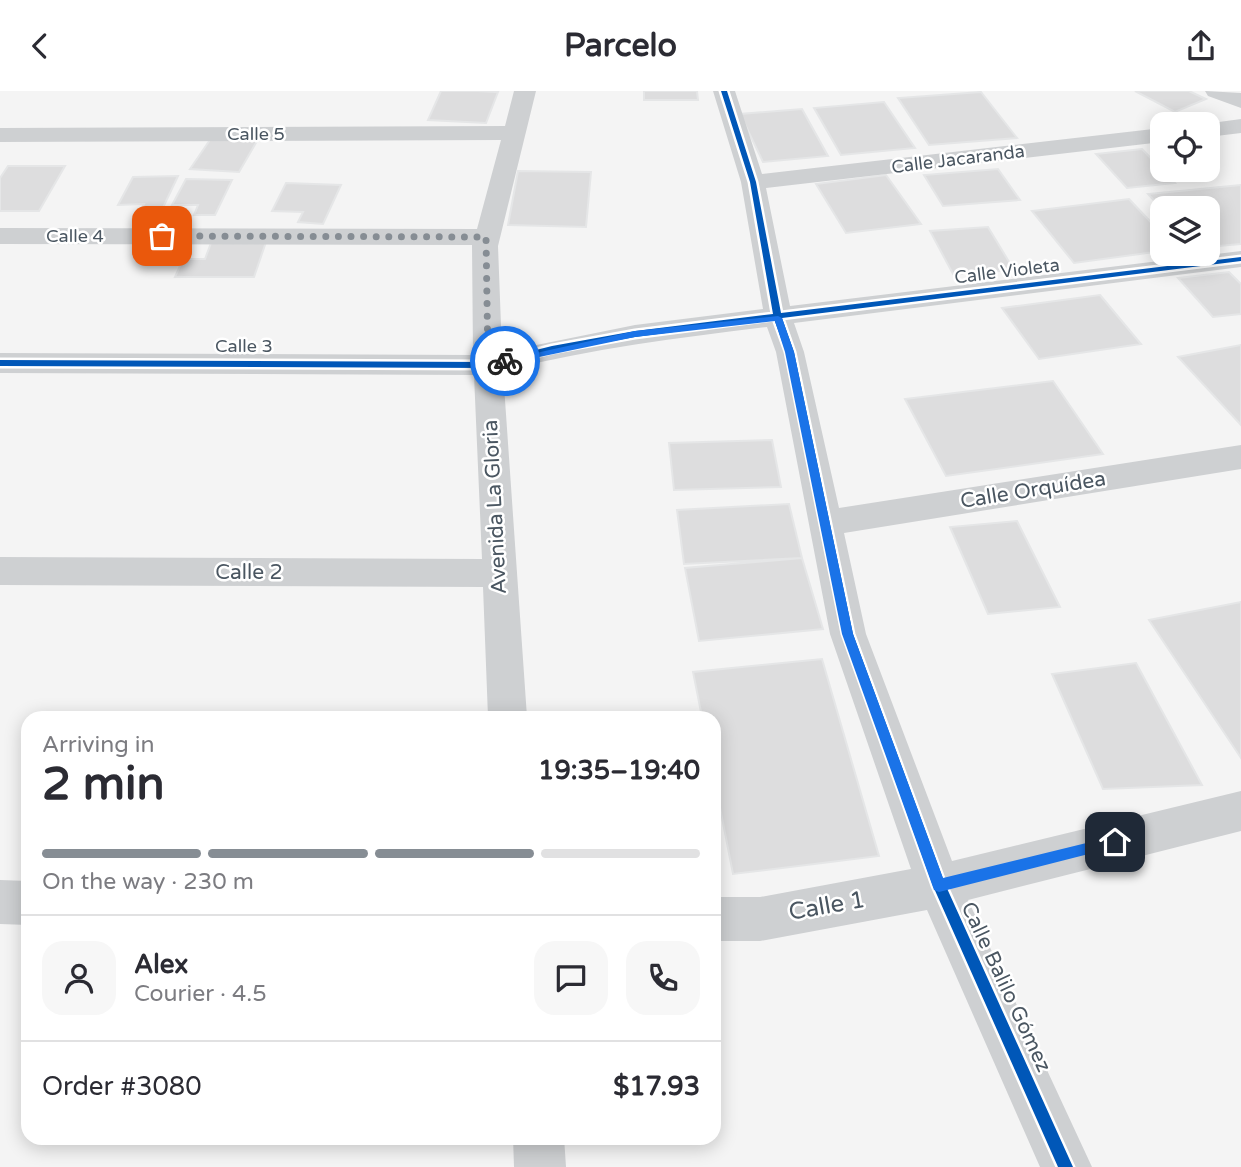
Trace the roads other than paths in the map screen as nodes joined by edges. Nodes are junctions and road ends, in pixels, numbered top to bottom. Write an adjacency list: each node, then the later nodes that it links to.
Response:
1 (525, 91): 7 (street, Avenida La Gloria)
2 (724, 91): 10 (street, Calle Balilo Gómez)
3 (1216, 91): 4 (street)
4 (1241, 101)
5 (1241, 126): 6 (street)
6 (1220, 129)
7 (513, 133): 8 (street, Calle 5); 12 (street, Avenida La Gloria)
8 (0, 135)
9 (1150, 136): 10 (street, Calle Jacaranda)
10 (753, 182): 14 (street, Calle Balilo Gómez)
11 (0, 236): 12 (street, Calle 4)
12 (486, 237): 16 (street, Avenida La Gloria)
13 (1241, 260): 14 (street, Calle Violeta)
14 (778, 318): 16 (street, Calle Violeta); 18 (street, Calle Balilo Gómez)
15 (0, 363): 16 (street, Calle 3)
16 (488, 365): 20 (street, Avenida La Gloria)
17 (1241, 457): 18 (street, Calle Orquídea)
18 (825, 523): 23 (street, Calle Balilo Gómez)
19 (0, 571): 20 (street, Calle 2)
20 (499, 573): 21 (street, Avenida La Gloria)
21 (508, 711)
22 (1241, 811): 23 (street, Calle 1)
23 (939, 886): 26 (street, Calle 1); 29 (street, Calle Balilo Gómez)
24 (0, 902): 25 (street)
25 (21, 902)
26 (721, 919)
27 (539, 1145): 28 (street)
28 (540, 1167)
29 (1066, 1167)

